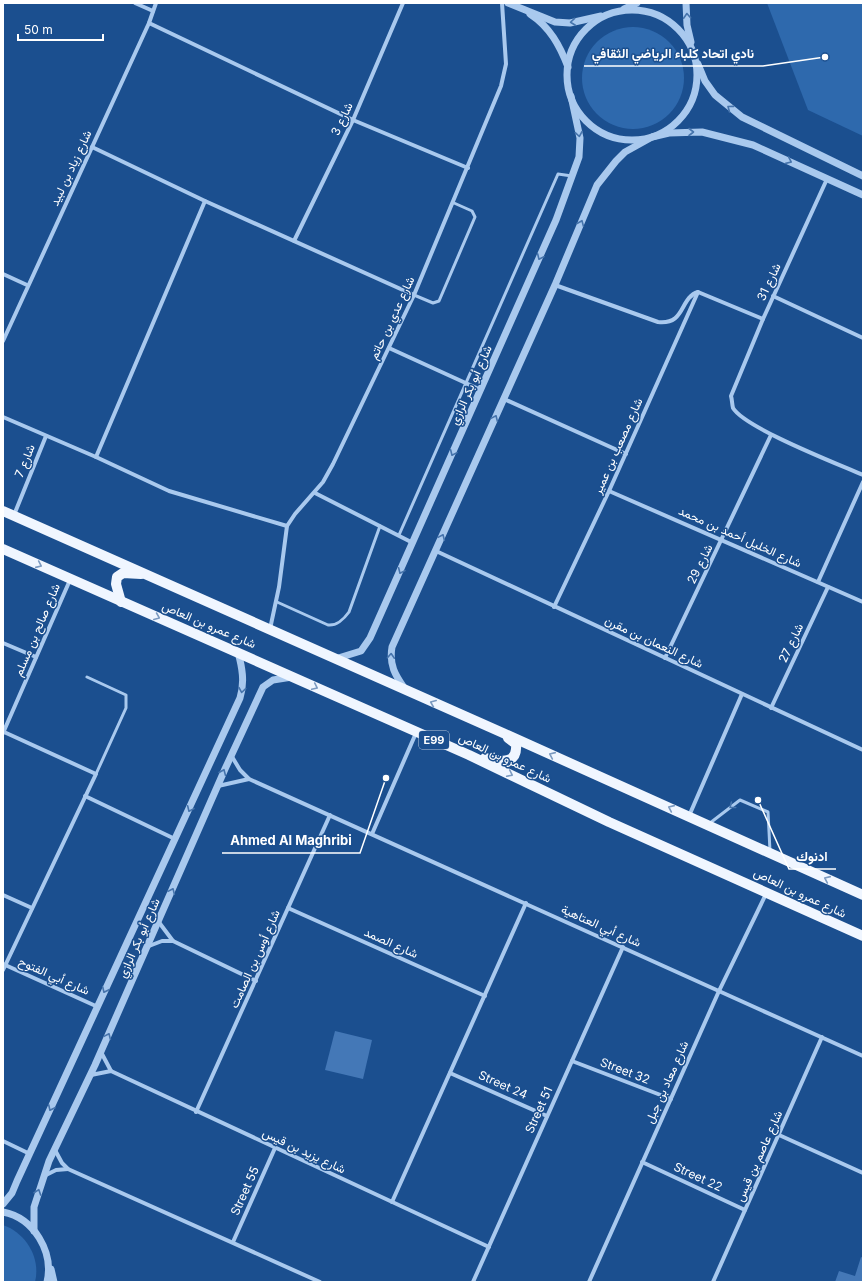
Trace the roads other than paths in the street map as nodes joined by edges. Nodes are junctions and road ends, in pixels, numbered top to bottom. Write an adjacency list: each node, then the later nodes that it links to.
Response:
1 (135, 3): 9 (street)
2 (156, 3): 9 (street, شارع زياد بن لبيد)
3 (403, 3): 16 (street, شارع 3)
4 (502, 3): 19 (street, شارع عدي بن حاتم)
5 (508, 3): 8 (street)
6 (637, 3): 10 (street)
7 (686, 3): 13 (street, one-way to 7)
8 (516, 6): 11 (street, one-way to 8); 14 (street)
9 (153, 11): 12 (street, شارع زياد بن لبيد)
10 (618, 11): 11 (street); 13 (street)
11 (611, 14): 14 (street)
12 (149, 23): 16 (street); 18 (street, شارع زياد بن لبيد)
13 (694, 55): 17 (street); 21 (street, one-way to 13)
14 (568, 68): 15 (street)
15 (571, 96): 17 (street); 20 (street, شارع أبو بكر الرازي, one-way to 20)
16 (353, 120): 19 (street); 26 (street, شارع 3)
17 (652, 137): 22 (street, one-way to 22); 29 (street, one-way to 17)
18 (92, 147): 24 (street); 28 (street, شارع زياد بن لبيد)
19 (468, 168): 25 (street, شارع عدي بن حاتم)
20 (572, 176): 37 (lane); 38 (street, شارع أبو بكر الرازي, one-way to 38)
21 (863, 176)
22 (828, 178): 23 (street); 32 (street, شارع 31)
23 (863, 195)
24 (205, 201): 26 (street); 44 (street)
25 (454, 203): 31 (street, شارع عدي بن حاتم); 31 (lane)
26 (294, 241): 31 (street)
27 (3, 274): 28 (street)
28 (27, 285): 35 (street, شارع زياد بن لبيد)
29 (555, 285): 30 (street); 39 (street)
30 (698, 292): 33 (street); 43 (street, شارع مصعب بن عمير)
31 (414, 295): 36 (street, شارع عدي بن حاتم)
32 (773, 296): 33 (street, شارع 31); 34 (street)
33 (763, 319): 41 (street, شارع 31)
34 (863, 338)
35 (3, 341)
36 (389, 348): 37 (street); 48 (street, شارع عدي بن حاتم)
37 (465, 384): 38 (street); 53 (lane)
38 (481, 390): 55 (street, شارع أبو بكر الرازي, one-way to 55)
39 (503, 398): 43 (street); 57 (street, one-way to 39)
40 (3, 417): 42 (street)
41 (771, 434): 45 (street); 54 (street, شارع 29)
42 (46, 436): 44 (street); 50 (street, شارع 7)
43 (626, 454): 47 (street, شارع مصعب بن عمير)
44 (96, 457): 51 (street)
45 (863, 475)
46 (863, 482): 60 (street)
47 (609, 491): 54 (street, شارع الخليل أحمد بن محمد); 65 (street, شارع مصعب بن عمير)
48 (315, 493): 51 (street, شارع عدي بن حاتم); 52 (street)
49 (3, 511): 50 (main road, شارع عمرو بن العاص)
50 (14, 516): 58 (main road, شارع عمرو بن العاص)
51 (287, 526): 63 (street, شارع عدي بن حاتم)
52 (380, 526): 53 (street); 63 (lane)
53 (398, 535): 55 (street)
54 (722, 540): 60 (street, شارع الخليل أحمد بن محمد); 70 (street, شارع 29)
55 (413, 543): 71 (street, شارع أبو بكر الرازي, one-way to 71)
56 (3, 549): 59 (main road, شارع عمرو بن العاص / E99, one-way to 59)
57 (436, 552): 65 (street, شارع النعمان بن مقرن); 74 (street, one-way to 57)
58 (147, 574): 62 (main road); 66 (main road, شارع عمرو بن العاص)
59 (70, 579): 62 (main road, شارع عمرو بن العاص / E99); 69 (street, شارع صالح بن مسلم)
60 (818, 582): 61 (street, شارع الخليل أحمد بن محمد)
61 (828, 587): 64 (street, شارع الخليل أحمد بن محمد); 76 (street, شارع 27)
62 (121, 602): 68 (main road, شارع عمرو بن العاص / E99, one-way to 68)
63 (277, 602): 66 (street, شارع عدي بن حاتم)
64 (863, 602)
65 (554, 607): 70 (street, شارع النعمان بن مقرن)
66 (270, 630): 71 (main road, شارع عمرو بن العاص)
67 (3, 643): 69 (street)
68 (238, 652): 73 (main road, شارع عمرو بن العاص / E99); 91 (street, شارع أبو بكر الرازي, one-way to 91)
69 (36, 658): 77 (street, شارع صالح بن مسلم)
70 (665, 658): 75 (street, شارع النعمان بن مقرن)
71 (335, 659): 74 (main road, شارع عمرو بن العاص)
72 (87, 677): 83 (lane)
73 (294, 677): 78 (main road, شارع عمرو بن العاص / E99, one-way to 78); 81 (street, شارع أبو بكر الرازي)
74 (406, 691): 79 (main road, شارع عمرو بن العاص, one-way to 74)
75 (742, 694): 76 (street, شارع النعمان بن مقرن); 88 (street)
76 (771, 708): 80 (street, شارع النعمان بن مقرن)
77 (3, 733): 83 (street)
78 (416, 733): 82 (main road, شارع عمرو بن العاص / E99); 90 (street)
79 (503, 733): 82 (main road); 88 (main road, شارع عمرو بن العاص, one-way to 79)
80 (863, 750)
81 (231, 754): 84 (street); 85 (street, شارع أبو بكر الرازي, one-way to 81)
82 (469, 755): 93 (main road, شارع عمرو بن العاص / E99, one-way to 93)
83 (96, 774): 86 (street)
84 (248, 779): 85 (street); 87 (street, شارع أبي العتاهية)
85 (217, 786): 99 (street, شارع أبو بكر الرازي, one-way to 85)
86 (85, 796): 91 (street); 97 (street)
87 (330, 815): 90 (street, شارع أبي العتاهية); 98 (street, شارع أوس بن الصامت)
88 (689, 816): 89 (main road, شارع عمرو بن العاص)
89 (708, 825): 92 (main road, شارع عمرو بن العاص); 92 (lane, one-way to 89)
90 (372, 834): 96 (street, شارع أبي العتاهية)
91 (176, 840): 109 (street, شارع أبو بكر الرازي, one-way to 109)
92 (770, 853): 95 (main road, شارع عمرو بن العاص, one-way to 92)
93 (767, 892): 100 (main road, شارع عمرو بن العاص / E99); 107 (street, شارع معاد بن جبل)
94 (3, 895): 97 (street)
95 (863, 895)
96 (526, 903): 103 (street, شارع أبي العتاهية); 108 (street)
97 (32, 908): 104 (street)
98 (288, 908): 106 (street, شارع أوس بن الصامت); 108 (street, شارع الصمد)
99 (158, 921): 101 (street); 102 (street, شارع أبو بكر الرازي)
100 (863, 936)
101 (173, 941): 102 (street); 106 (street)
102 (148, 947): 111 (street, شارع أبو بكر الرازي, one-way to 102)
103 (623, 947): 107 (street, شارع أبي العتاهية); 113 (street, Street 51)
104 (4, 964): 105 (street); 109 (street, شارع أبي الفتوح)
105 (3, 970)
106 (256, 981): 118 (street, شارع أوس بن الصامت)
107 (719, 991): 110 (street, شارع أبي العتاهية); 117 (street, شارع معاد بن جبل)
108 (485, 996): 115 (street)
109 (98, 1007): 124 (street, شارع أبو بكر الرازي, one-way to 124)
110 (822, 1037): 112 (street, شارع أبي العتاهية); 120 (street, شارع عاصم بن قيس)
111 (101, 1051): 114 (street); 116 (street, شارع أبو بكر الرازي)
112 (863, 1056)
113 (572, 1060): 117 (street, Street 32); 119 (street, Street 51)
114 (111, 1071): 116 (street); 118 (street, شارع يزيد بن قيس)
115 (450, 1073): 119 (street, Street 24); 129 (street)
116 (90, 1075): 123 (street, شارع أبو بكر الرازي)
117 (671, 1099): 125 (street, شارع معاد بن جبل)
118 (196, 1112): 122 (street, شارع يزيد بن قيس)
119 (547, 1116): 135 (street, Street 51)
120 (778, 1135): 127 (street); 131 (street, شارع عاصم بن قيس)
121 (3, 1141): 124 (street)
122 (275, 1148): 129 (street, شارع يزيد بن قيس); 134 (street, Street 55)
123 (55, 1150): 126 (street); 128 (street, شارع أبو بكر الرازي)
124 (30, 1154): 130 (street, شارع أبو بكر الرازي)
125 (642, 1162): 131 (street, Street 22); 141 (street, شارع معاد بن جبل)
126 (68, 1169): 128 (street); 134 (street)
127 (863, 1174)
128 (44, 1176): 133 (street, شارع أبو بكر الرازي, one-way to 128)
129 (392, 1202): 135 (street, شارع يزيد بن قيس)
130 (3, 1204)
131 (745, 1210): 142 (street, شارع عاصم بن قيس)
132 (3, 1212): 133 (street)
133 (34, 1231): 136 (street)
134 (233, 1242): 139 (street)
135 (489, 1247): 140 (street, Street 51)
136 (48, 1259): 137 (street); 138 (street)
137 (47, 1282)
138 (54, 1282)
139 (320, 1282)
140 (474, 1282)
141 (589, 1282)
142 (713, 1282)

